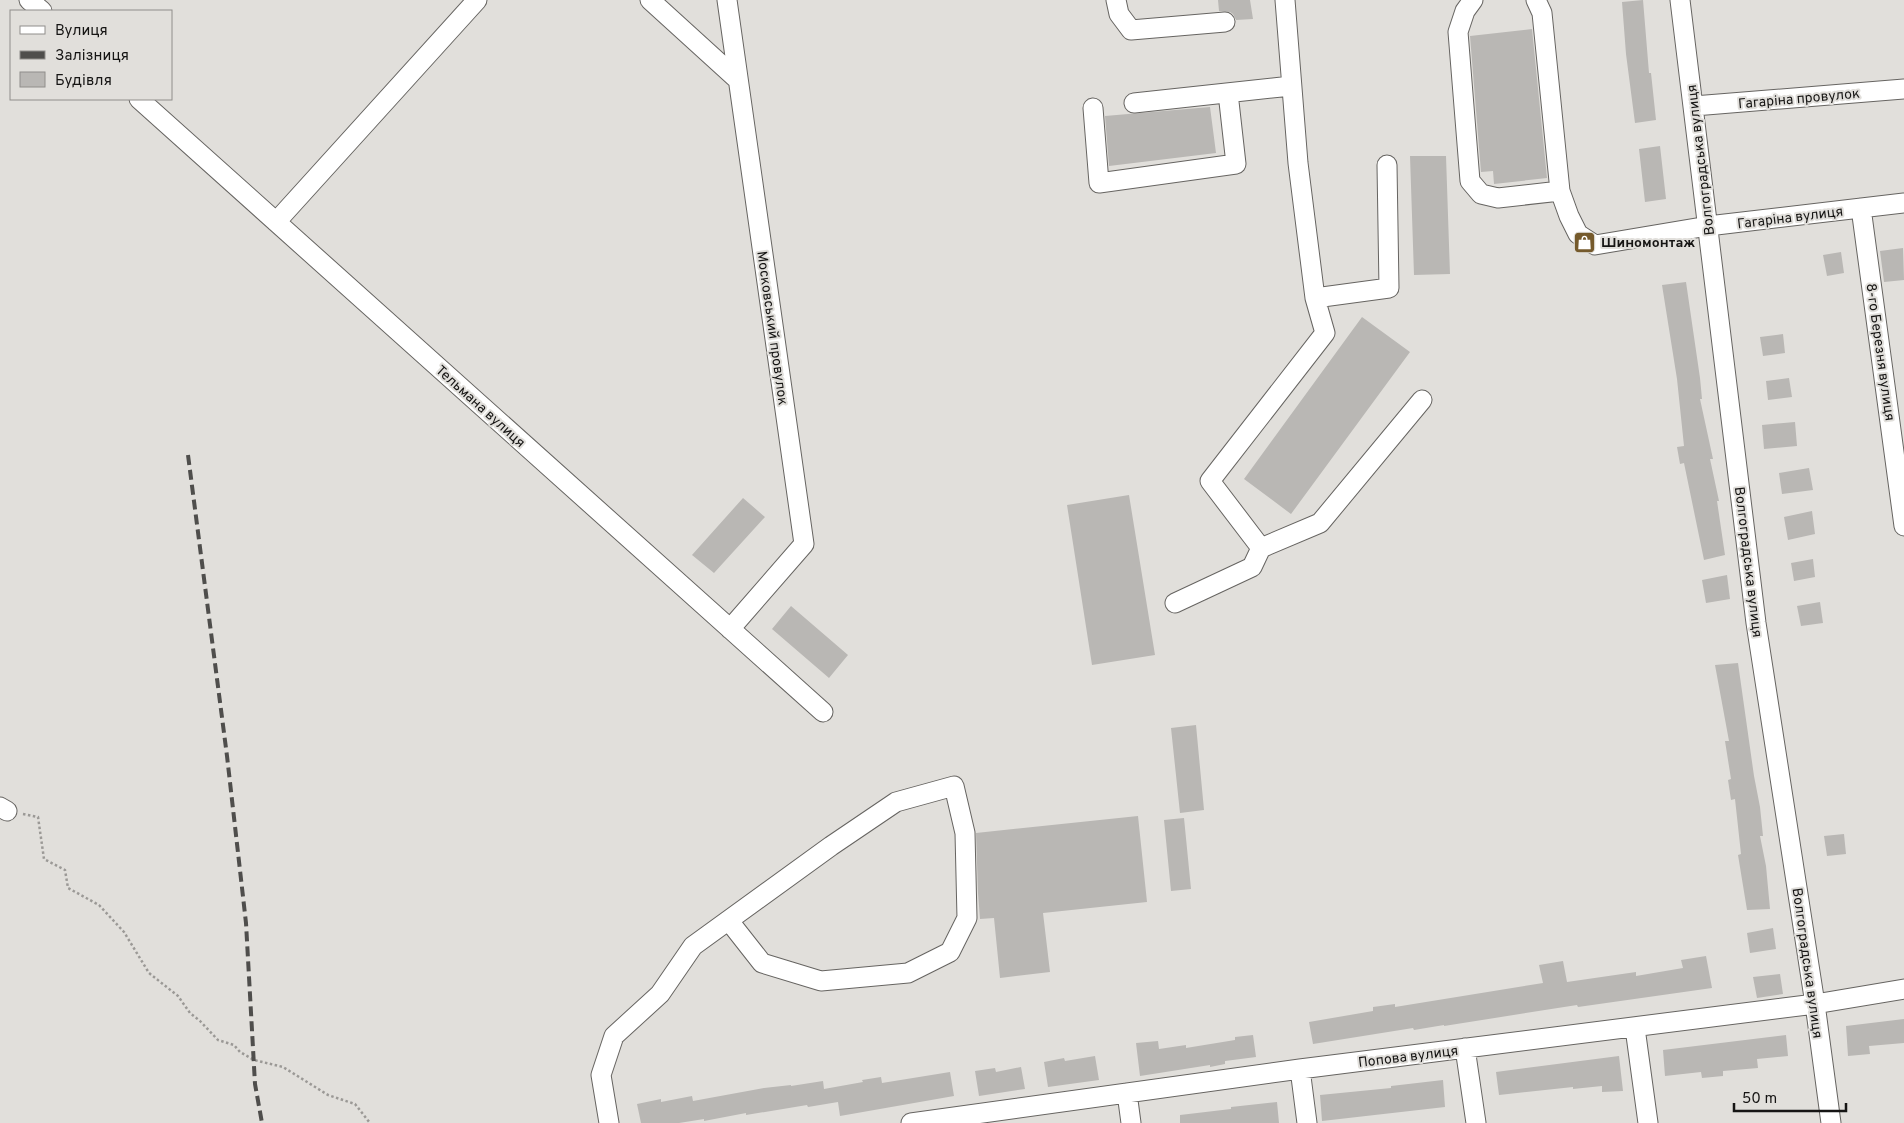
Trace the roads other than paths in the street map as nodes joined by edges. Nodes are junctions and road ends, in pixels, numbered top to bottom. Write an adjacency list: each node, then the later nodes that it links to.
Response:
1 (29, 0): 10 (street)
2 (477, 0): 24 (street)
3 (650, 0): 12 (street)
4 (727, 0): 12 (street, Московський провулок)
5 (1116, 0): 11 (street)
6 (1285, 0): 13 (street)
7 (1473, 0): 21 (street)
8 (1536, 0): 21 (street, Гагаріна вулиця)
9 (1680, 0): 18 (street, Волгоградська вулиця)
10 (41, 10)
11 (1225, 22)
12 (738, 80): 31 (street, Московський провулок)
13 (1291, 86): 15 (street); 26 (street)
14 (1904, 89): 18 (street, Гагаріна провулок)
15 (1228, 93): 17 (street); 19 (street)
16 (140, 100): 24 (street, Тельмана вулиця)
17 (1134, 103)
18 (1694, 106): 25 (street, Волгоградська вулиця)
19 (1093, 108)
20 (1387, 165): 26 (street)
21 (1560, 191): 25 (street, Гагаріна вулиця)
22 (1904, 203): 23 (street, Гагаріна вулиця)
23 (1861, 208): 25 (street, Гагаріна вулиця); 28 (street, 8-го Березня вулиця)
24 (276, 222): 31 (street, Тельмана вулиця)
25 (1708, 226): 35 (street, Волгоградська вулиця)
26 (1315, 298): 29 (street)
27 (1422, 400): 29 (street)
28 (1904, 526)
29 (1260, 548): 30 (street)
30 (1176, 603)
31 (730, 629): 32 (street, Тельмана вулиця)
32 (823, 712)
33 (729, 921): 33 (street); 41 (street)
34 (1904, 989): 35 (street, Попова вулиця)
35 (1815, 1004): 36 (street, Попова вулиця); 47 (street, Волгоградська вулиця)
36 (1635, 1028): 37 (street, Попова вулиця); 46 (street)
37 (1466, 1048): 38 (street, Попова вулиця); 45 (street)
38 (1300, 1069): 39 (street, Попова вулиця); 44 (street)
39 (1127, 1093): 40 (street, Попова вулиця); 43 (street)
40 (962, 1120): 42 (street, Попова вулиця)
41 (609, 1123)
42 (911, 1123)
43 (1131, 1123)
44 (1307, 1123)
45 (1476, 1123)
46 (1648, 1123)
47 (1831, 1123)

